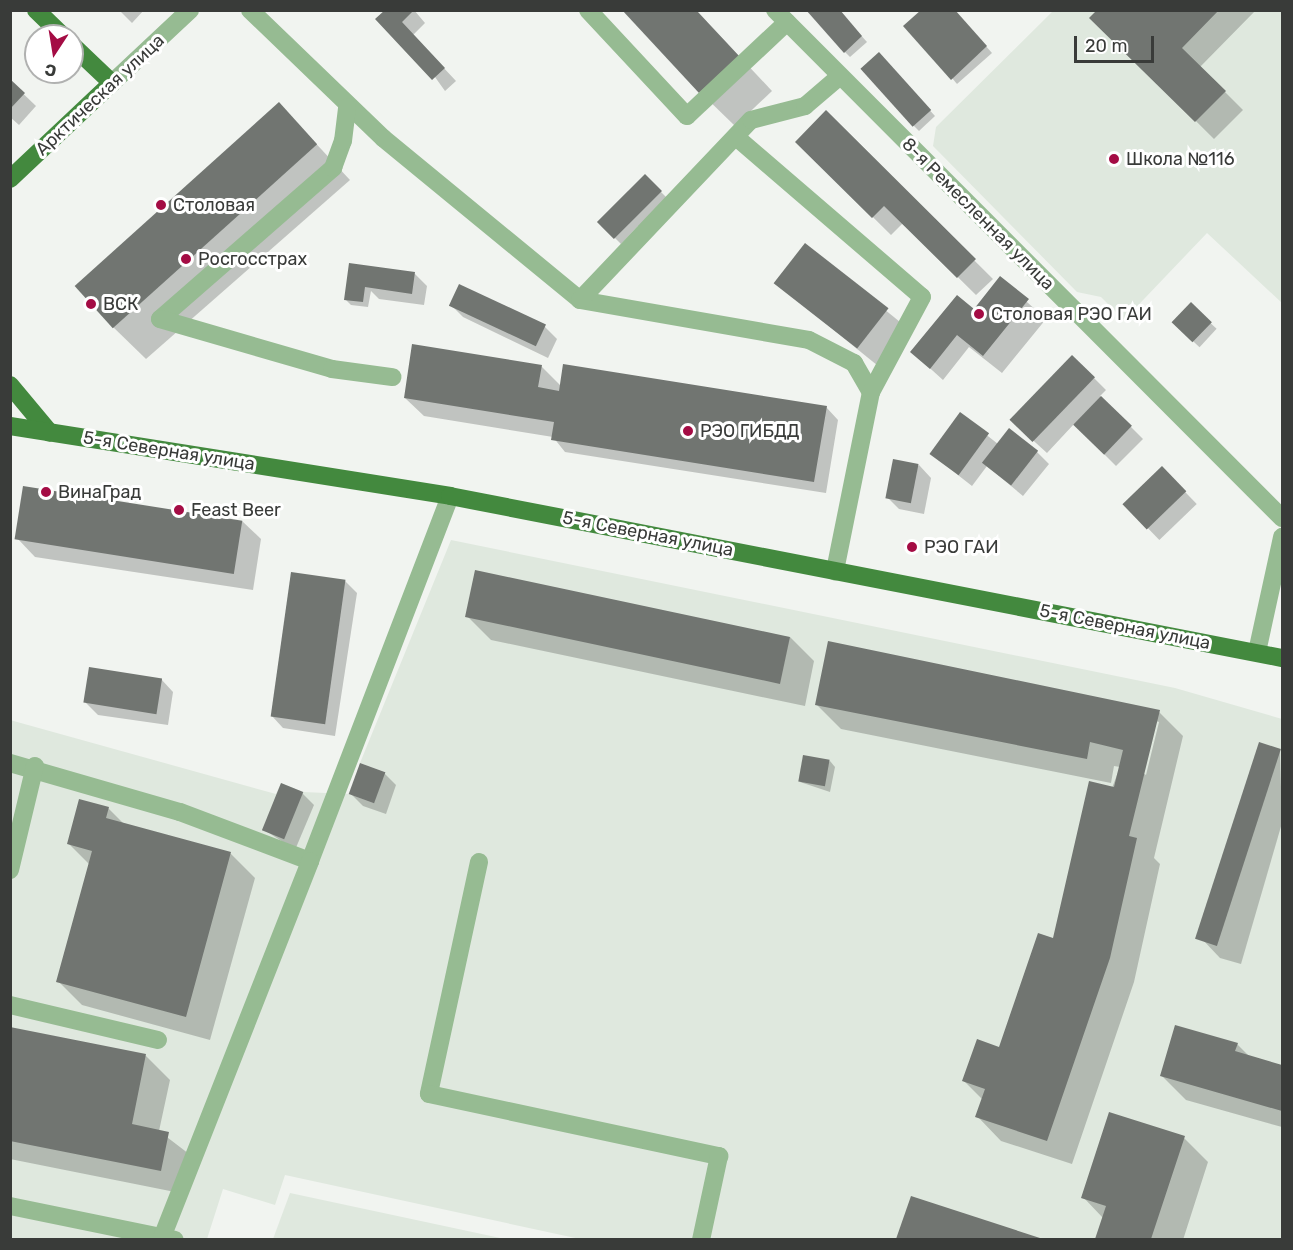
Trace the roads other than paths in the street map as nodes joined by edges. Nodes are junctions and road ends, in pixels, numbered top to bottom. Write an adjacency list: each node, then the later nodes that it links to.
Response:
1 (36, 10): 6 (main road)
2 (190, 10): 9 (street, Арктическая улица)
3 (250, 10): 10 (street)
4 (588, 10): 5 (street)
5 (781, 16): 8 (street, 8-я Ремесленная улица)
6 (51, 24)
7 (84, 56): 9 (main road)
8 (840, 76): 11 (street); 20 (street, 8-я Ремесленная улица)
9 (112, 83): 12 (main road, Арктическая улица)
10 (347, 107): 13 (street); 14 (street)
11 (736, 137): 13 (street); 16 (street)
12 (10, 179)
13 (580, 300): 16 (street)
14 (392, 377)
15 (10, 385): 18 (main road)
16 (871, 392): 22 (street)
17 (10, 426): 18 (main road, 5-я Северная улица)
18 (50, 433): 19 (main road, 5-я Северная улица)
19 (450, 496): 22 (main road, 5-я Северная улица); 27 (street)
20 (1282, 518)
21 (1282, 537): 23 (street)
22 (835, 571): 23 (main road, 5-я Северная улица)
23 (1257, 652): 24 (main road, 5-я Северная улица)
24 (1282, 658)
25 (10, 763): 26 (street)
26 (35, 766): 27 (street); 29 (street)
27 (310, 861): 33 (street)
28 (479, 862): 34 (street)
29 (10, 870)
30 (10, 1005): 31 (street)
31 (158, 1040)
32 (10, 1206): 33 (street)
33 (166, 1238)
34 (701, 1239)

